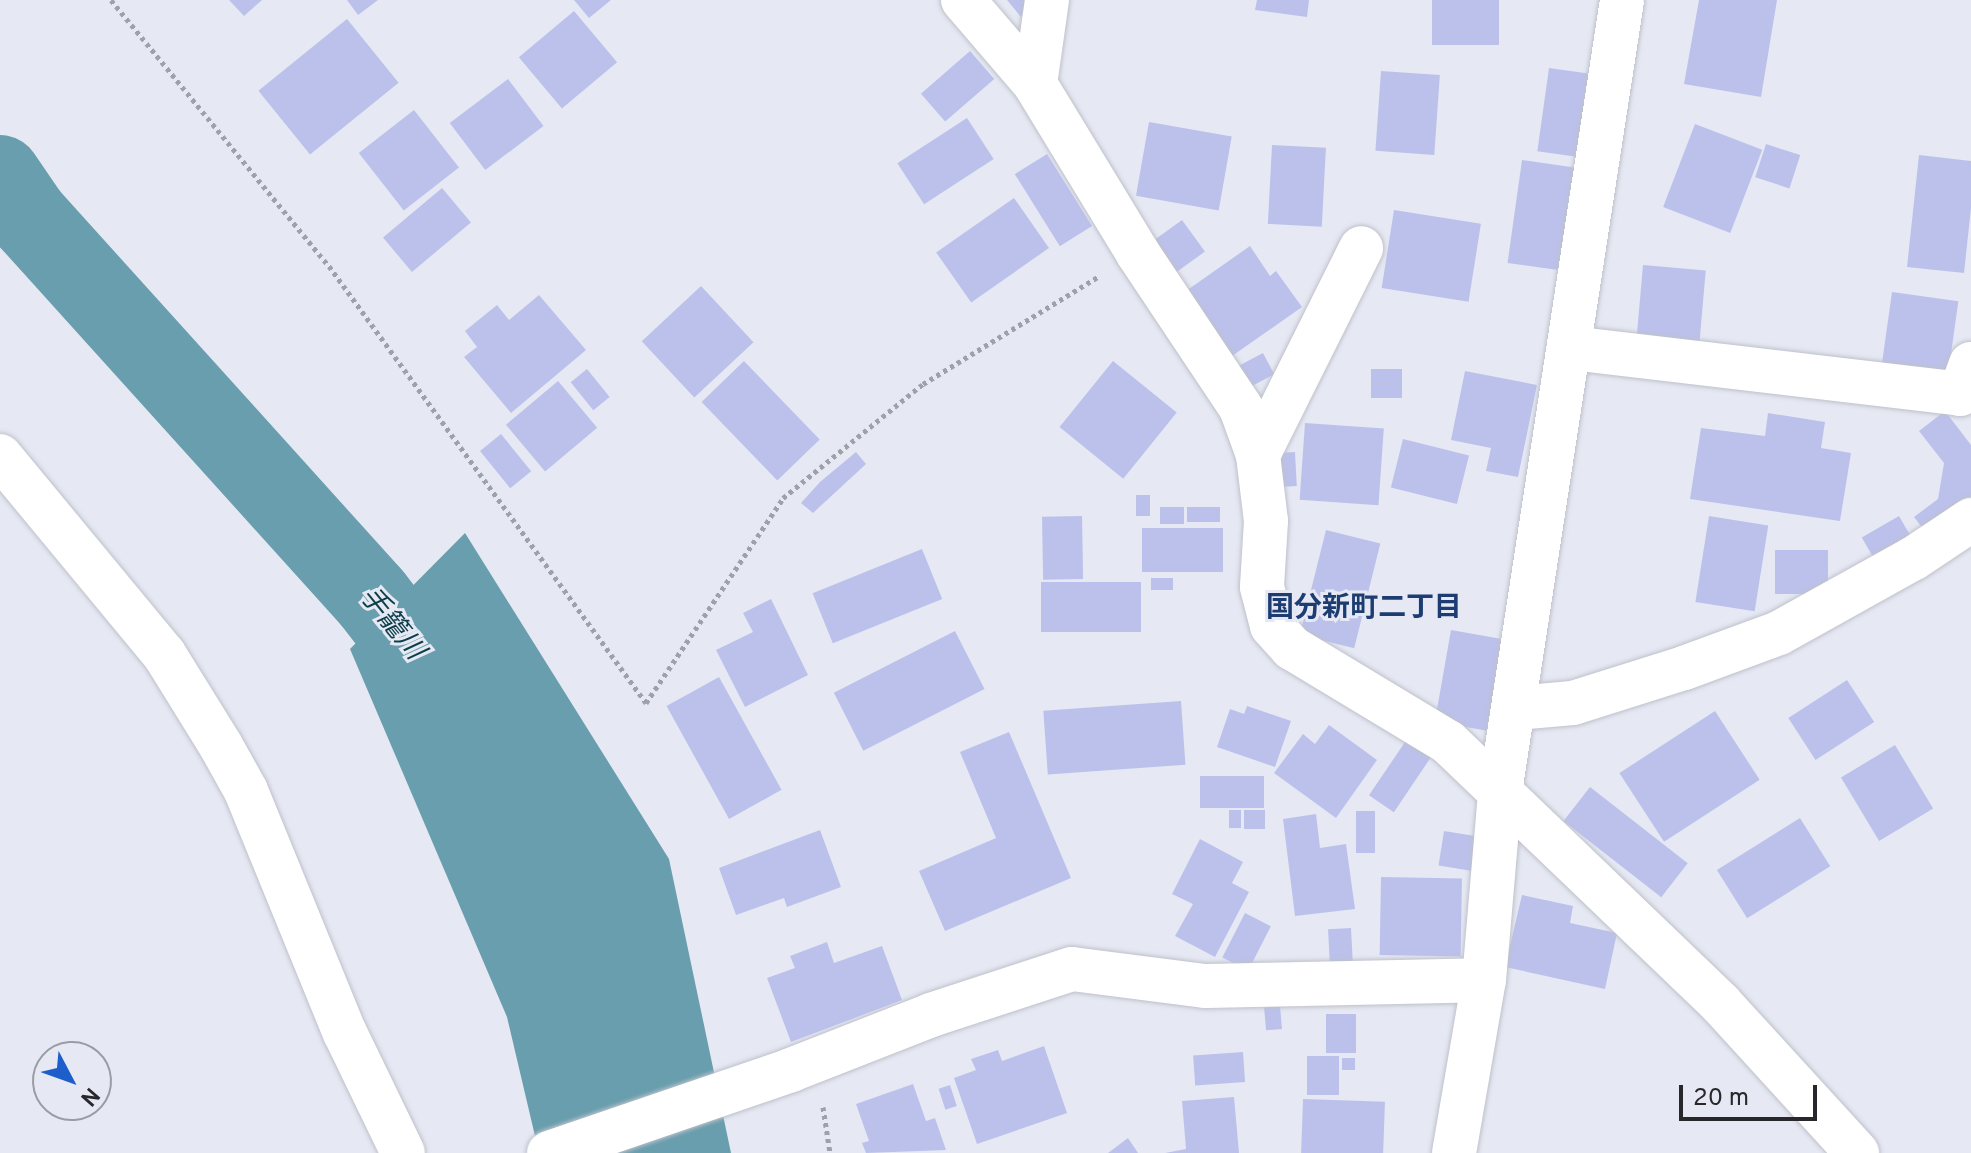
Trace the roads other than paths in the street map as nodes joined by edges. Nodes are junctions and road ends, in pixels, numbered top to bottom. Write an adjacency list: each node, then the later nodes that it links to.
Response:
1 (963, 0): 4 (street)
2 (1047, 0): 4 (street)
3 (1622, 0): 6 (street)
4 (1035, 84): 8 (street)
5 (1361, 248): 8 (street)
6 (1571, 348): 7 (street); 11 (street)
7 (1971, 364)
8 (1258, 455): 12 (street)
9 (0, 456): 14 (street)
10 (1971, 520): 11 (street)
11 (1516, 708): 12 (street)
12 (1500, 792): 13 (street); 17 (street)
13 (1484, 980): 15 (street); 16 (street)
14 (403, 1153)
15 (549, 1153)
16 (1454, 1153)
17 (1857, 1153)

